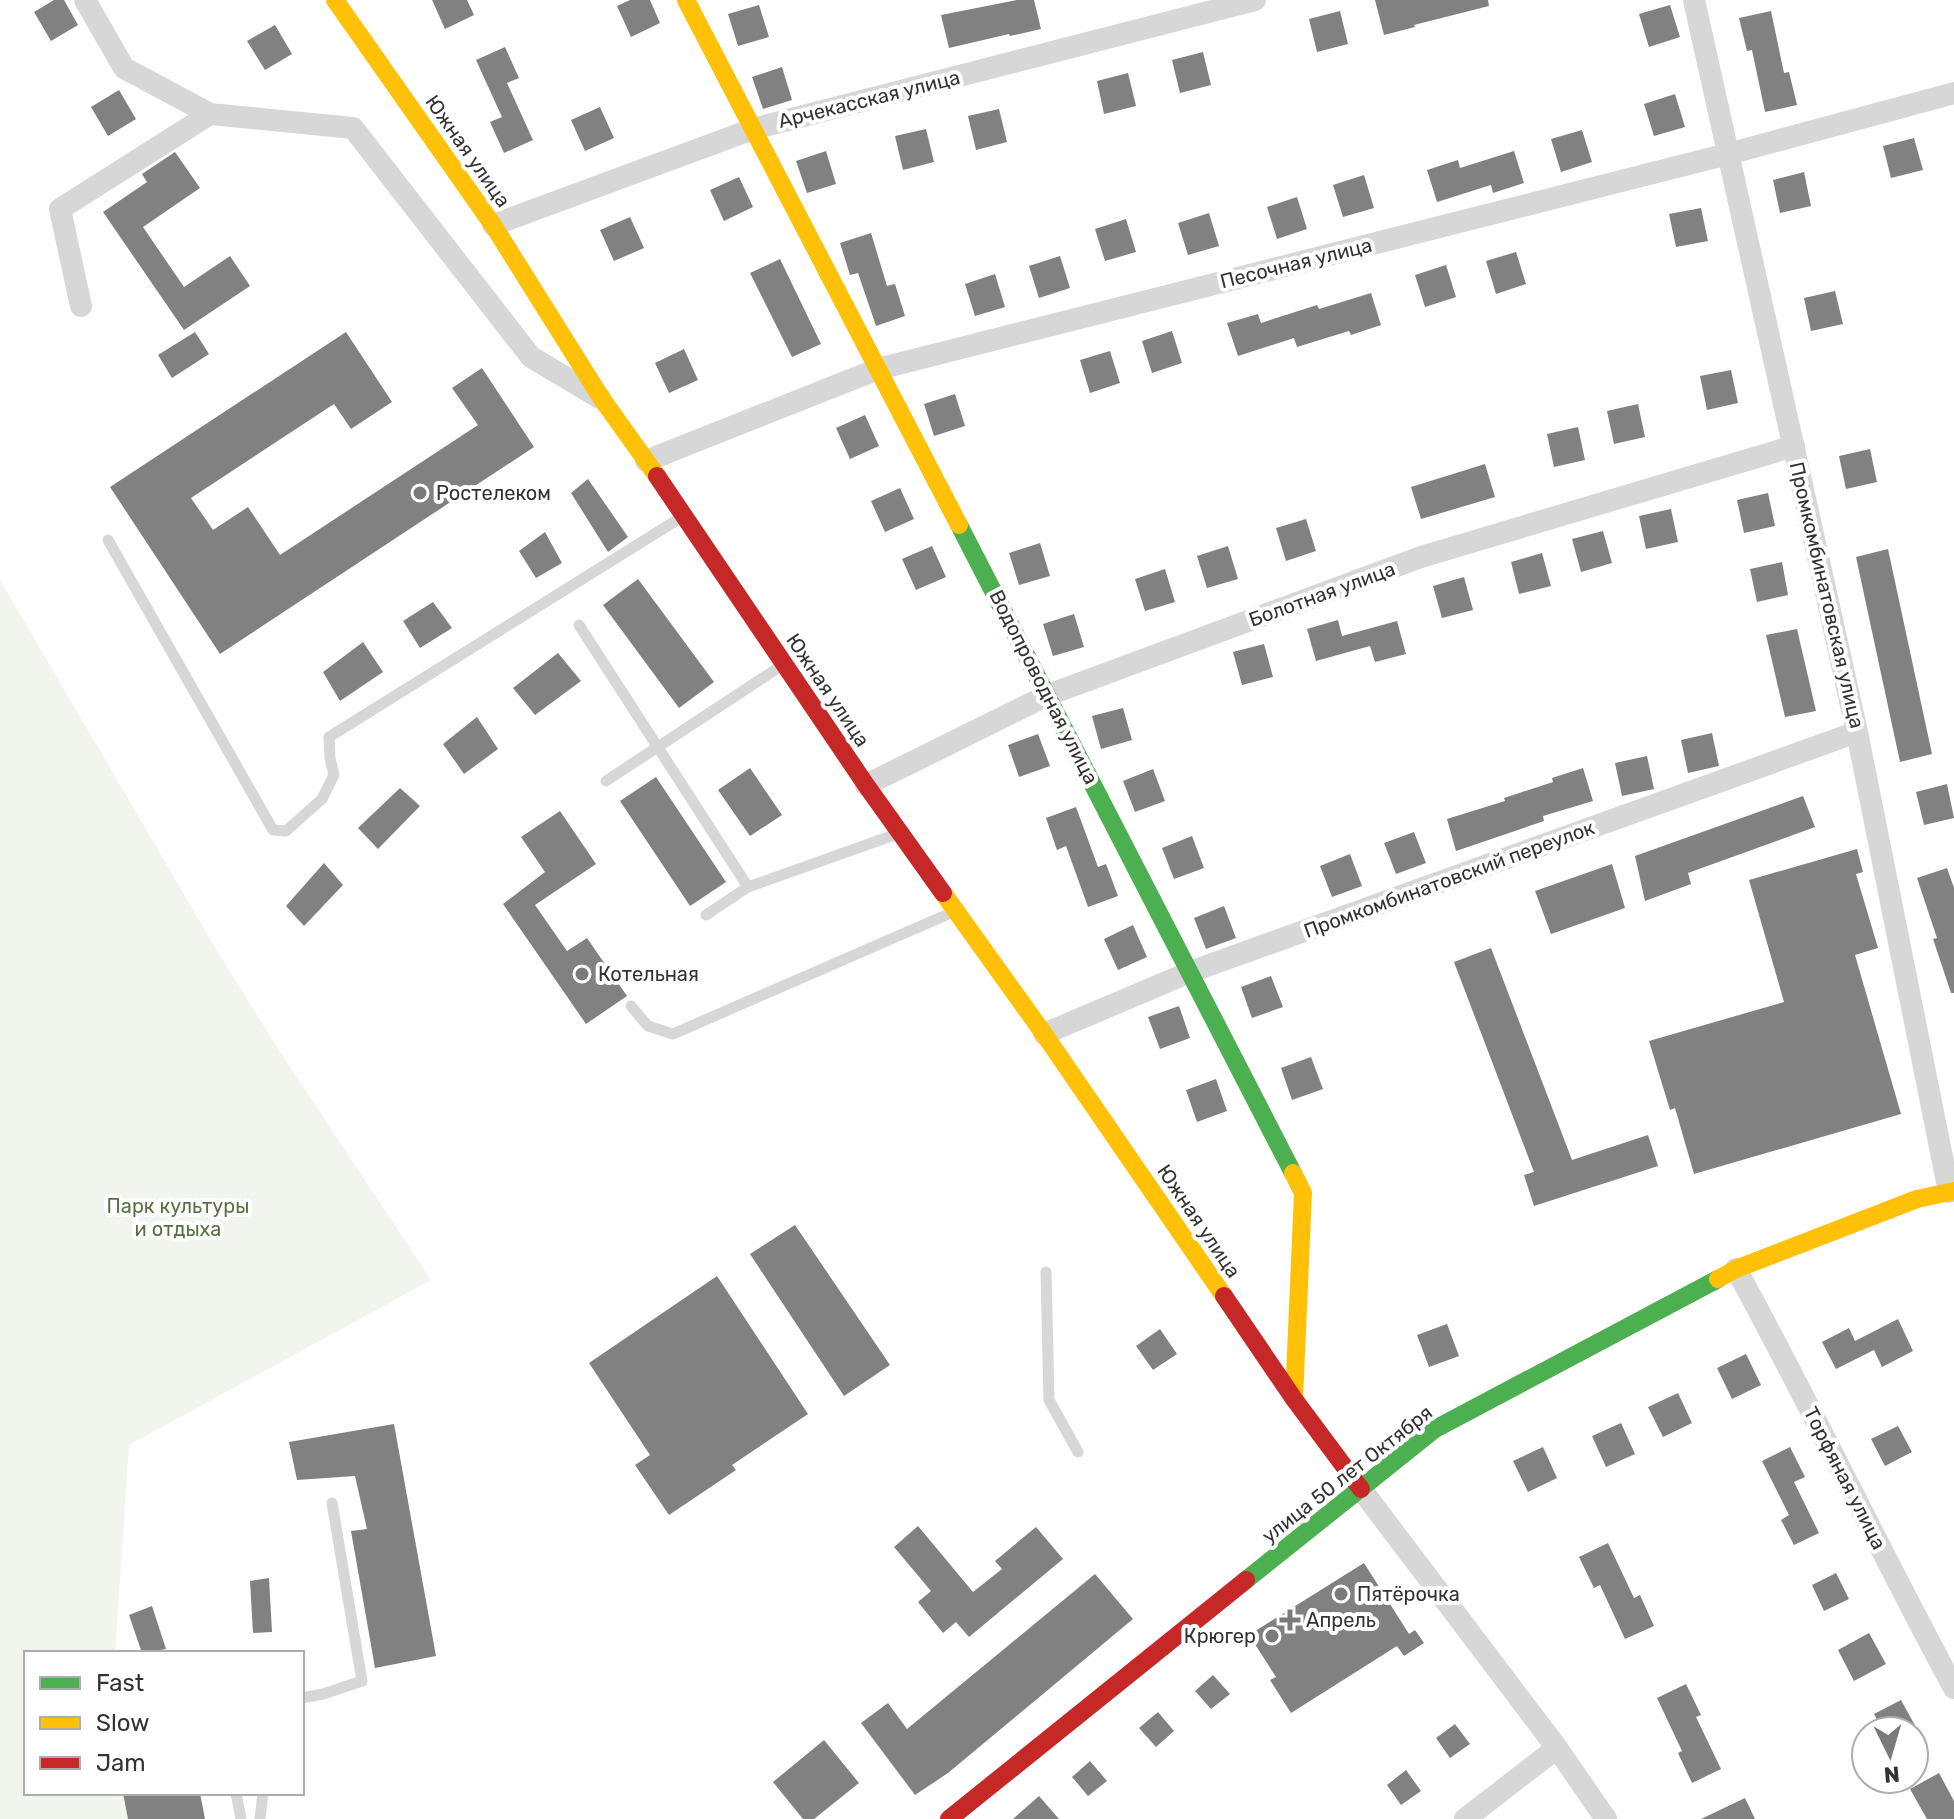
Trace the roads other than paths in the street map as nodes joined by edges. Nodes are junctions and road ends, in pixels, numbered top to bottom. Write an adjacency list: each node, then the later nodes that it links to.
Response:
1 (85, 0): 7 (street)
2 (335, 0): 10 (street, Южная улица)
3 (686, 0): 8 (street, Водопроводная улица)
4 (1255, 0): 8 (street, Арчекасская улица)
5 (1694, 0): 9 (street, Промкомбинатовская улица)
6 (1954, 93): 9 (street, Песочная улица)
7 (210, 114): 11 (street); 13 (street)
8 (753, 129): 10 (street, Арчекасская улица); 12 (street, Водопроводная улица)
9 (1728, 154): 12 (street, Песочная улица); 14 (street, Промкомбинатовская улица)
10 (493, 225): 13 (street, Южная улица)
11 (81, 306)
12 (878, 369): 15 (street, Песочная улица); 20 (street, Водопроводная улица)
13 (602, 399): 15 (street, Южная улица)
14 (1794, 446): 20 (street, Болотная улица); 21 (street, Промкомбинатовская улица)
15 (646, 461): 16 (street, Южная улица)
16 (685, 514): 17 (lane); 19 (street, Южная улица)
17 (108, 540)
18 (579, 625): 22 (lane)
19 (784, 664): 22 (lane); 24 (street, Южная улица)
20 (1048, 695): 24 (street, Болотная улица); 29 (street, Водопроводная улица)
21 (1857, 732): 29 (street, Промкомбинатовский переулок); 32 (street, Промкомбинатовская улица)
22 (658, 748): 23 (lane); 26 (lane)
23 (606, 781)
24 (866, 785): 25 (street, Южная улица)
25 (902, 833): 26 (lane); 27 (street, Южная улица)
26 (748, 887): 28 (lane)
27 (957, 910): 30 (lane); 31 (street, Южная улица)
28 (706, 915)
29 (1190, 972): 31 (street, Промкомбинатовский переулок); 35 (street, Водопроводная улица)
30 (631, 1006)
31 (1044, 1034): 35 (street, Южная улица)
32 (1952, 1192): 33 (street, улица 50 лет Октября)
33 (1736, 1269): 37 (street, улица 50 лет Октября); 39 (street, Торфяная улица)
34 (1046, 1272): 36 (lane)
35 (1294, 1399): 37 (street, Южная улица)
36 (1078, 1452)
37 (1361, 1489): 41 (street); 46 (street, улица 50 лет Октября)
38 (332, 1503): 40 (lane)
39 (1954, 1688)
40 (304, 1698)
41 (1557, 1748): 47 (street); 48 (street)
42 (236, 1795): 44 (lane)
43 (263, 1795): 45 (lane)
44 (241, 1819)
45 (260, 1819)
46 (949, 1819)
47 (1465, 1819)
48 (1606, 1819)

